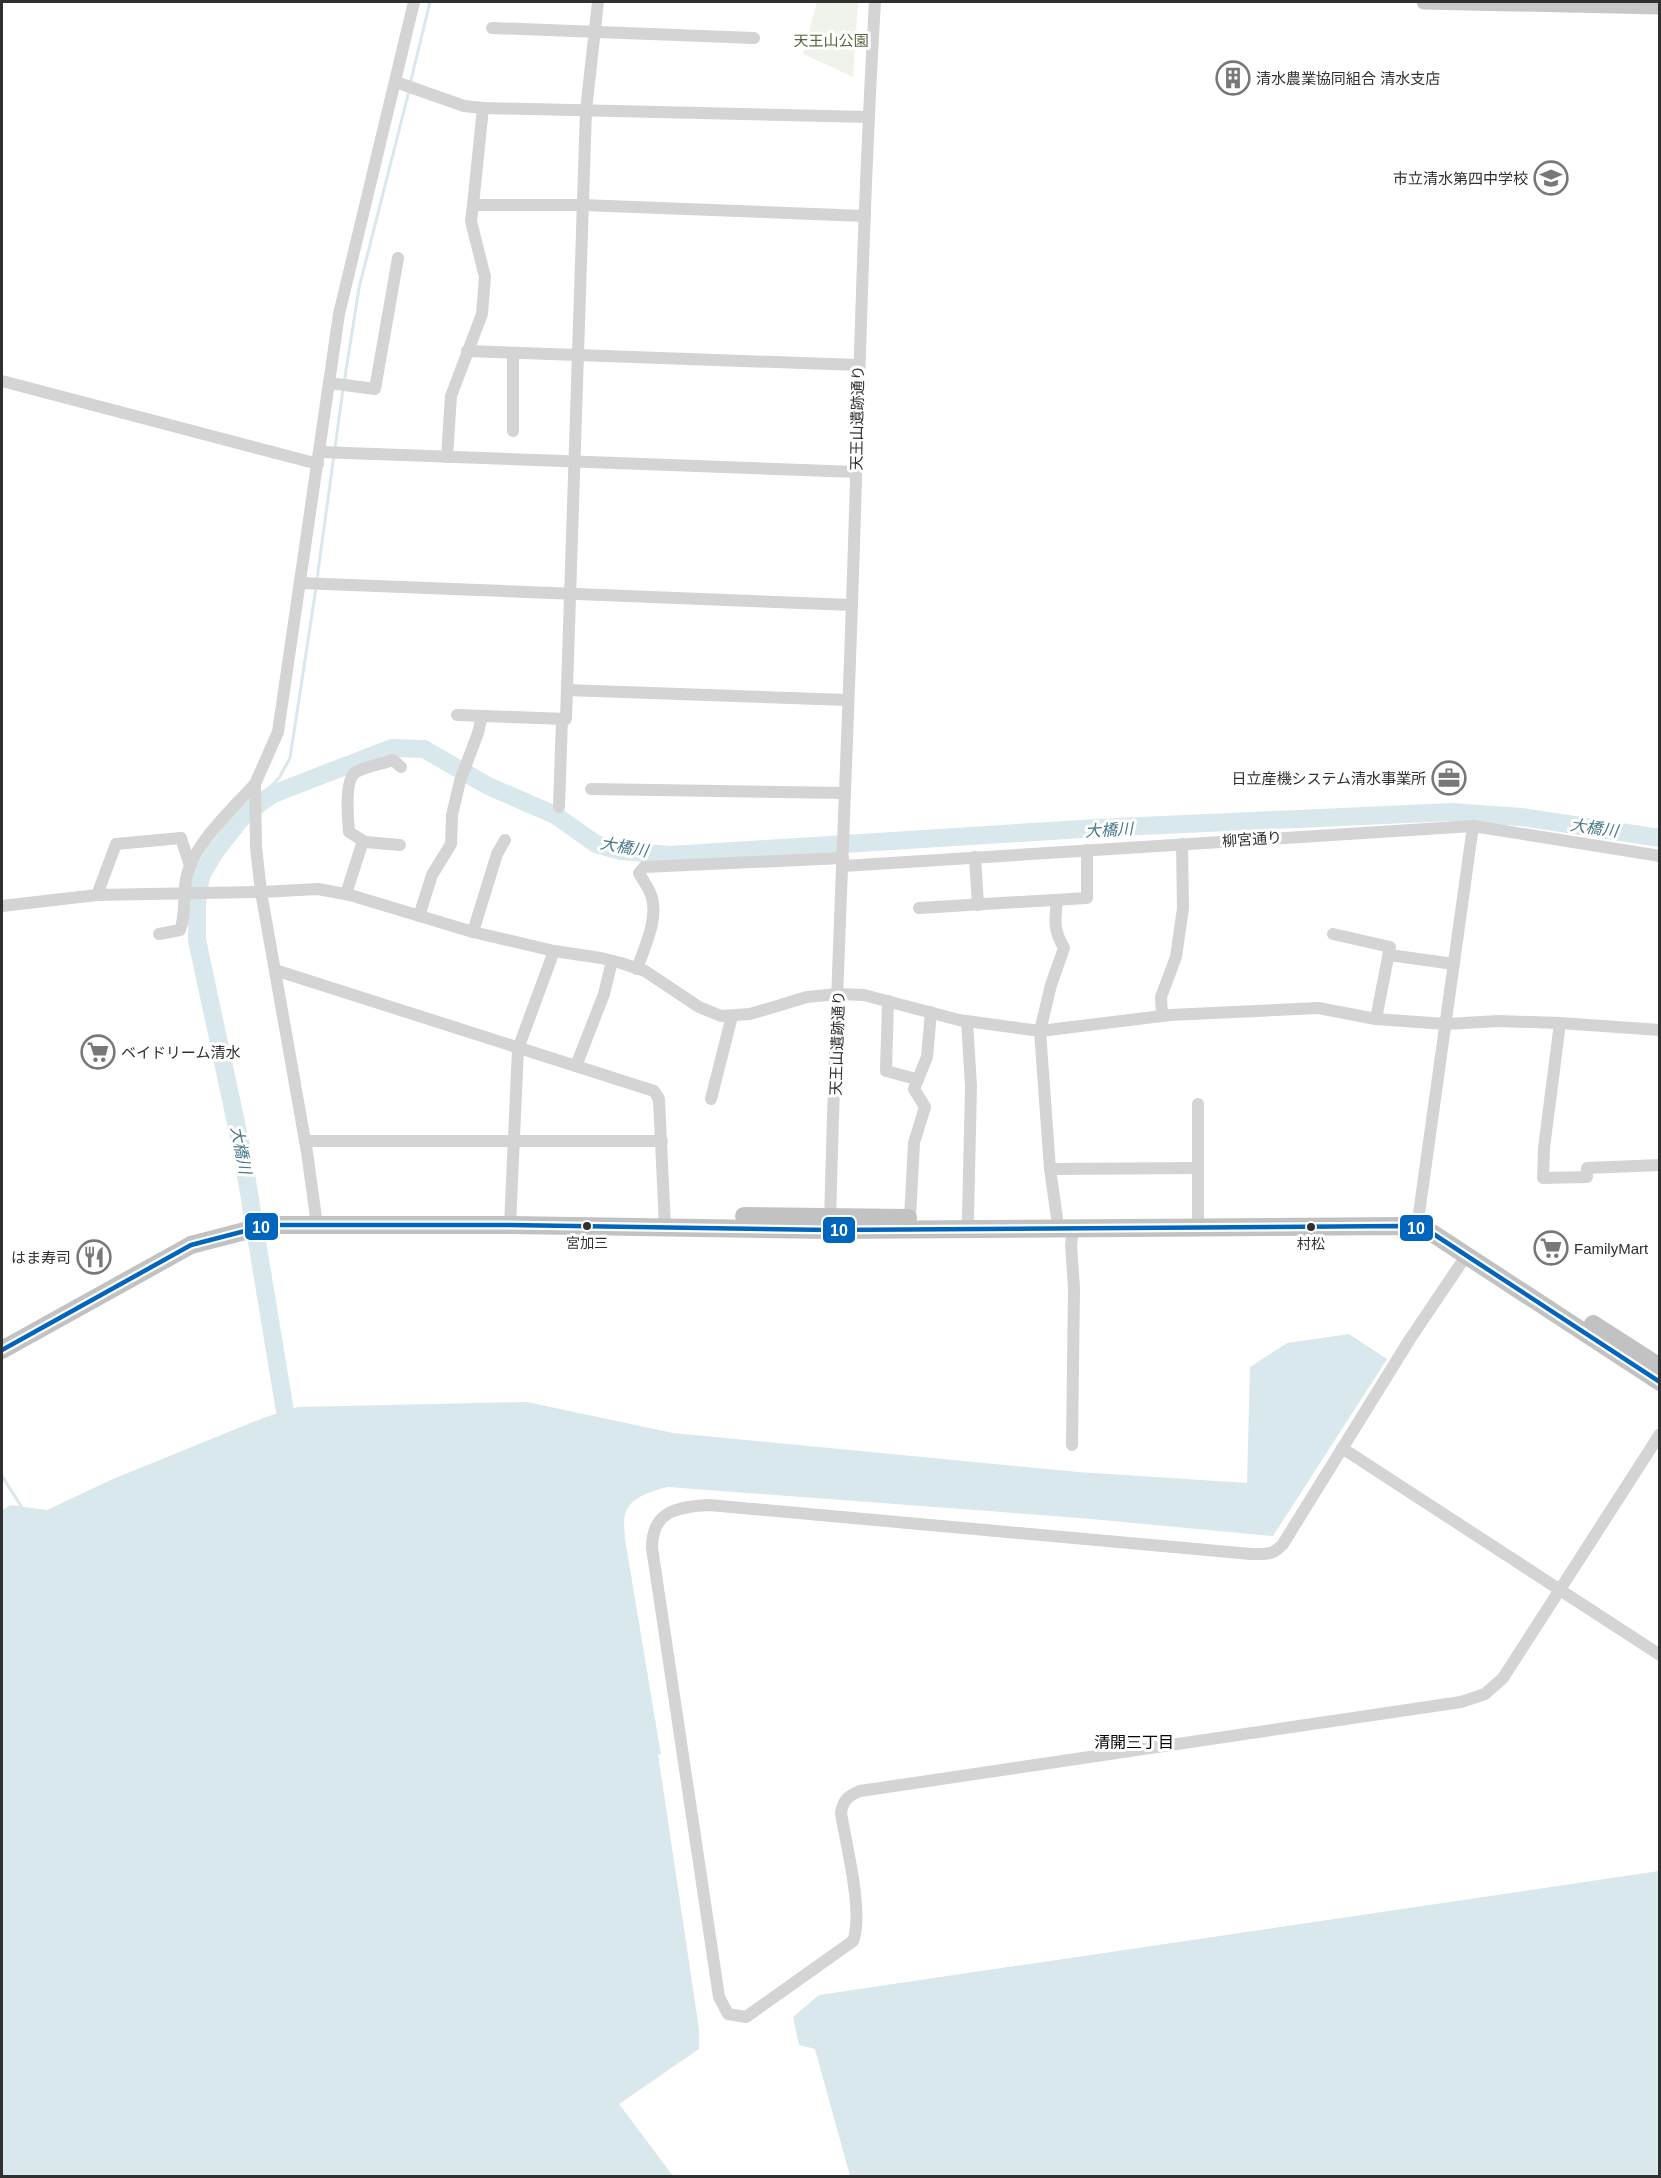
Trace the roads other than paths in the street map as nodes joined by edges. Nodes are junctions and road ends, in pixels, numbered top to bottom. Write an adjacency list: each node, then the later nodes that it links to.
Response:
1 (414, 2): 10 (street)
2 (598, 2): 8 (street)
3 (875, 2): 13 (street, 天王山遺跡通り)
4 (1424, 2): 5 (main road)
5 (1588, 4): 6 (main road)
6 (1659, 7)
7 (492, 28): 8 (street)
8 (593, 32): 9 (street); 12 (street)
9 (754, 38)
10 (396, 82): 11 (street); 23 (street)
11 (483, 108): 12 (street); 14 (street)
12 (586, 110): 13 (street); 15 (street)
13 (868, 117): 16 (street, 天王山遺跡通り)
14 (473, 205): 15 (street); 18 (street)
15 (582, 205): 16 (street); 20 (street)
16 (865, 216): 21 (street, 天王山遺跡通り)
17 (398, 258): 23 (street)
18 (467, 351): 19 (street); 25 (street)
19 (513, 353): 20 (street); 24 (street)
20 (576, 357): 21 (street); 27 (street)
21 (858, 365): 28 (street, 天王山遺跡通り)
22 (2, 381): 26 (street)
23 (329, 383): 26 (street)
24 (513, 431)
25 (447, 457): 26 (street); 27 (street)
26 (319, 458): 29 (street)
27 (573, 461): 28 (street); 30 (street)
28 (856, 472): 31 (street, 天王山遺跡通り)
29 (300, 583): 30 (street); 38 (street)
30 (570, 592): 31 (street); 32 (street)
31 (852, 605): 33 (street, 天王山遺跡通り)
32 (567, 690): 33 (street); 36 (street)
33 (848, 700): 40 (street, 天王山遺跡通り)
34 (456, 715): 35 (street)
35 (482, 716): 36 (street); 60 (street)
36 (562, 719): 41 (street)
37 (401, 767): 44 (street)
38 (255, 789): 51 (street); 52 (street)
39 (591, 789): 40 (street)
40 (844, 793): 50 (street, 天王山遺跡通り)
41 (559, 807)
42 (1473, 826): 45 (street, 柳宮通り); 48 (street, 柳宮通り); 67 (street)
43 (505, 840): 61 (street)
44 (363, 841): 46 (street); 54 (street)
45 (1182, 844): 47 (street, 柳宮通り); 74 (street)
46 (399, 845)
47 (1087, 850): 49 (street, 柳宮通り); 56 (street)
48 (1659, 856)
49 (975, 858): 50 (street, 柳宮通り); 57 (street)
50 (843, 860): 68 (street, 柳宮通り); 70 (street, 天王山遺跡通り)
51 (190, 866): 53 (street); 55 (street)
52 (261, 892): 53 (street); 54 (street); 69 (street)
53 (186, 893): 55 (street); 62 (street)
54 (346, 894): 60 (street)
55 (97, 895): 58 (street)
56 (1057, 900): 57 (street); 80 (street)
57 (978, 905): 59 (street)
58 (2, 906)
59 (919, 909)
60 (419, 916): 61 (street)
61 (473, 932): 64 (street)
62 (159, 934)
63 (1333, 934): 65 (street)
64 (554, 951): 66 (street); 81 (street)
65 (1389, 955): 67 (street); 75 (street)
66 (612, 961): 68 (street); 82 (street)
67 (1454, 964): 78 (street)
68 (637, 969): 73 (street)
69 (275, 970): 81 (street); 87 (street)
70 (838, 994): 71 (street); 73 (street); 99 (street, 天王山遺跡通り)
71 (888, 1001): 72 (street); 83 (street)
72 (931, 1012): 76 (street); 83 (street)
73 (732, 1016): 84 (street)
74 (1162, 1016): 75 (street); 80 (street)
75 (1376, 1020): 78 (street)
76 (967, 1021): 80 (street); 93 (street)
77 (1560, 1023): 78 (street); 79 (street); 89 (street)
78 (1446, 1024): 100 (street)
79 (1659, 1030)
80 (1040, 1031): 91 (street)
81 (518, 1049): 82 (street); 86 (street)
82 (576, 1066): 88 (street)
83 (916, 1080): 92 (street)
84 (711, 1099)
85 (1198, 1104): 90 (street)
86 (513, 1140): 87 (street); 88 (street); 96 (street)
87 (305, 1141): 95 (street)
88 (662, 1141): 97 (street)
89 (1659, 1165)
90 (1197, 1168): 91 (street); 98 (street)
91 (1050, 1170): 94 (street)
92 (910, 1218): 93 (highway); 99 (highway)
93 (968, 1218): 94 (highway)
94 (1057, 1218): 98 (highway)
95 (317, 1220): 96 (highway); 101 (highway)
96 (510, 1220): 97 (highway)
97 (665, 1222): 99 (highway)
98 (1198, 1222): 100 (highway); 102 (highway)
99 (830, 1223): 102 (highway)
100 (1418, 1223): 103 (highway); 106 (highway)
101 (236, 1226): 104 (highway); 105 (highway)
102 (1073, 1229): 109 (street)
103 (1466, 1256): 107 (highway); 110 (street)
104 (2, 1338)
105 (2, 1350)
106 (1659, 1367)
107 (1659, 1382)
108 (1659, 1434): 111 (street)
109 (1072, 1445)
110 (1342, 1448): 111 (street); 111 (street)
111 (1560, 1590): 112 (street)
112 (1659, 1655)

